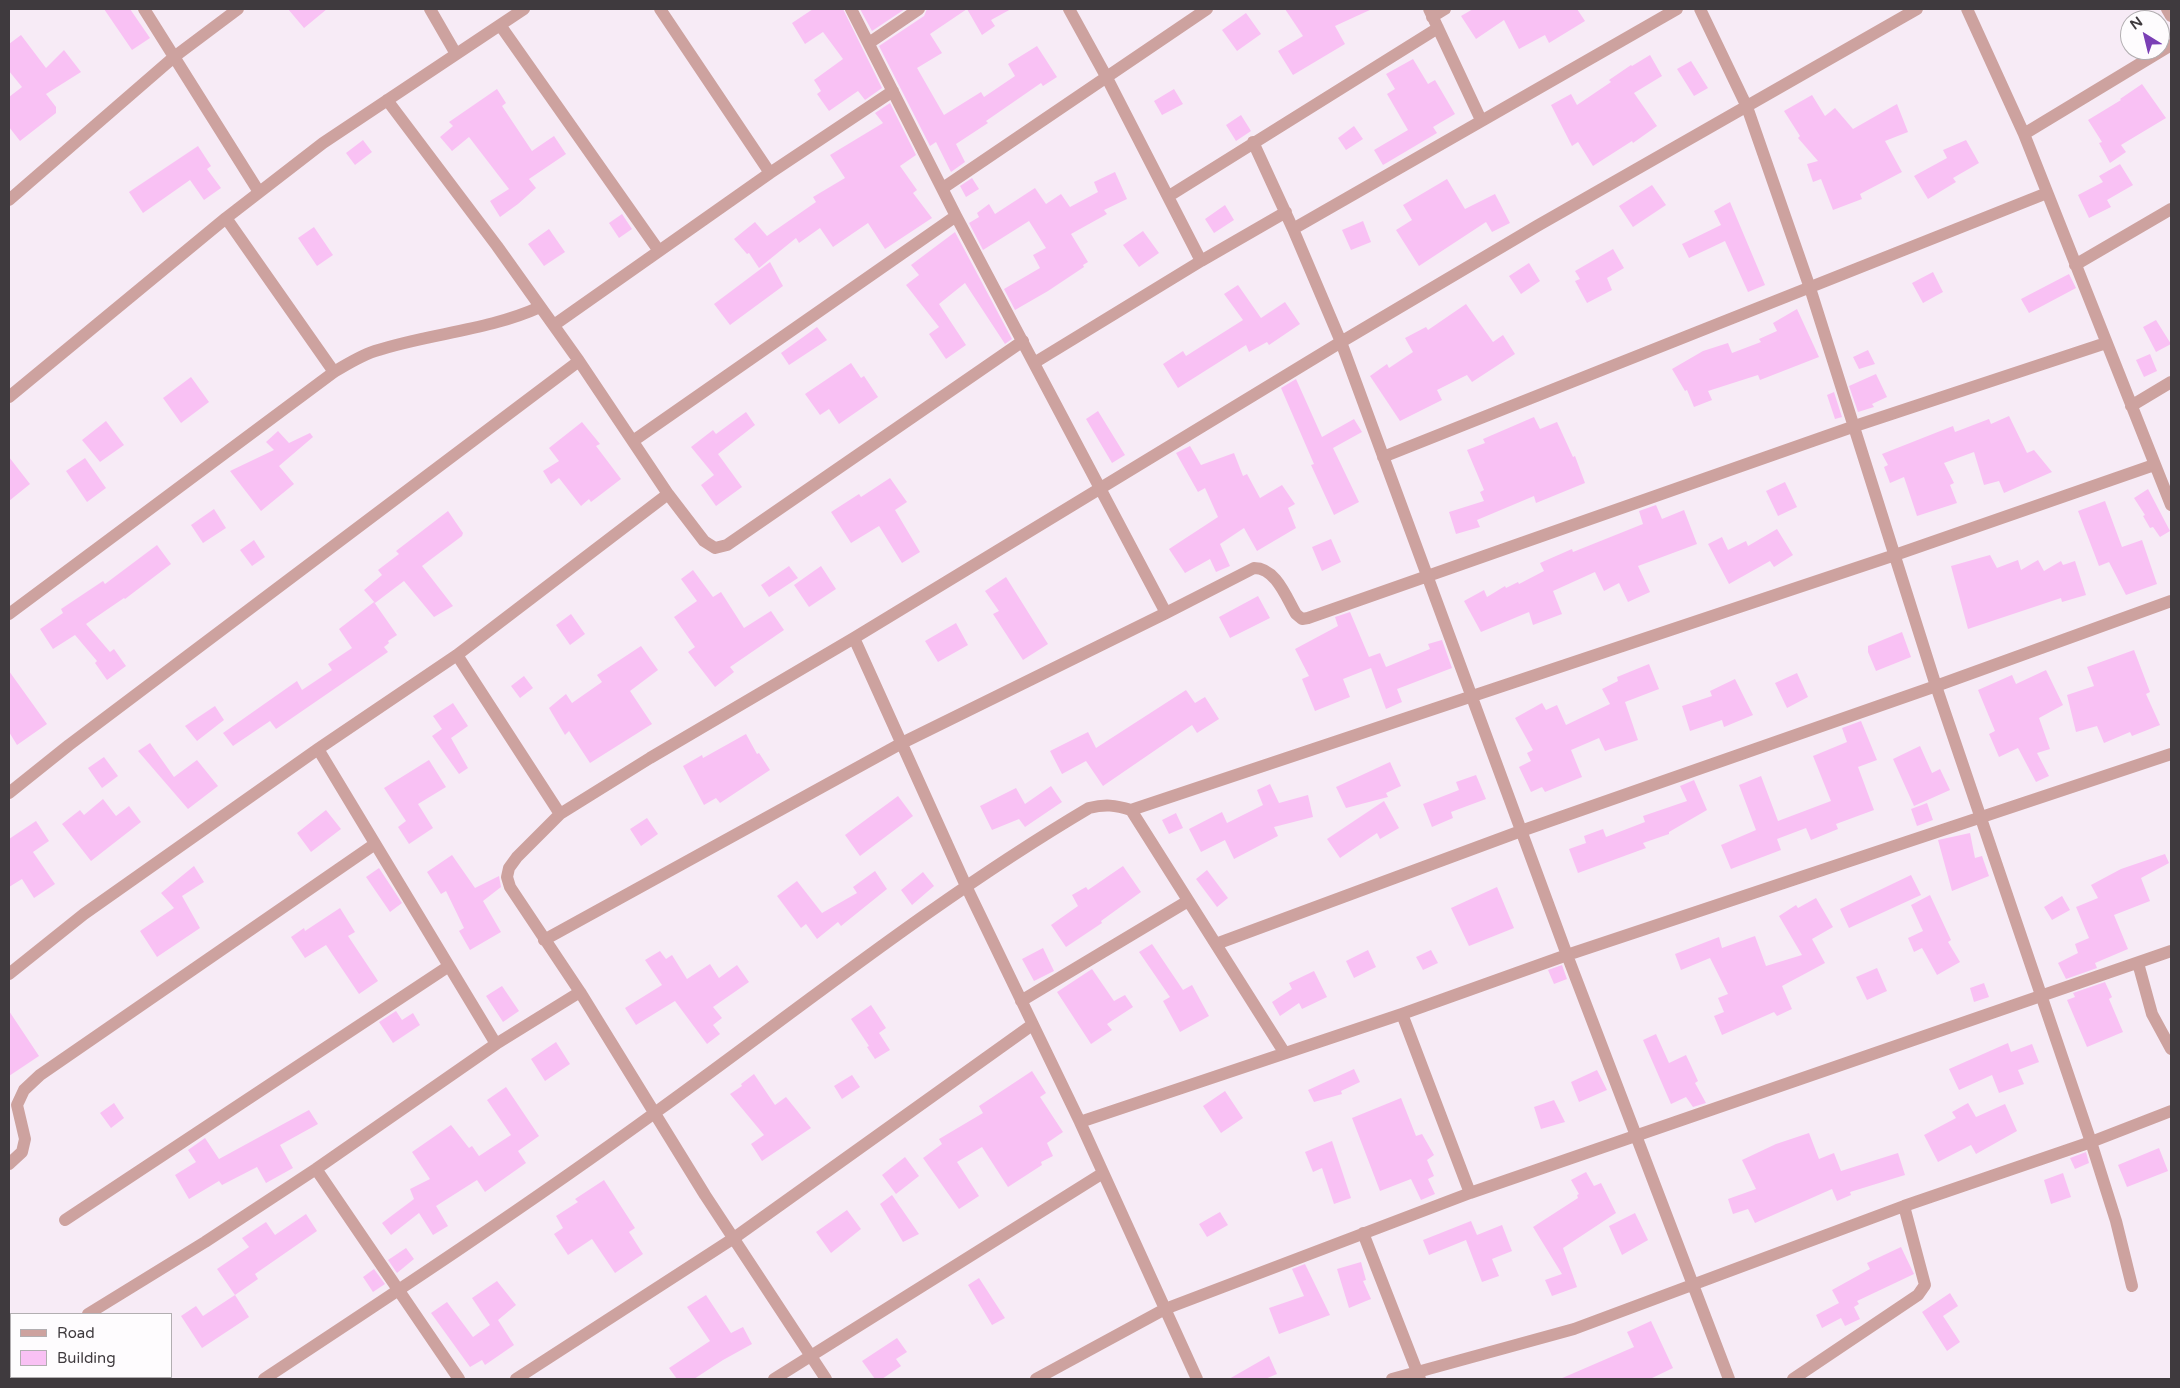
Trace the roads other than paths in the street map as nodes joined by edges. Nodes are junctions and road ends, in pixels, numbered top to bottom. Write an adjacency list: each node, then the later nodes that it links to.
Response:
1 (144, 9): 22 (street)
2 (238, 9): 22 (street)
3 (430, 9): 21 (street)
4 (524, 9): 18 (street)
5 (660, 9): 30 (street)
6 (851, 9): 19 (street)
7 (919, 9): 19 (street)
8 (1069, 9): 23 (street)
9 (1207, 9): 23 (street)
10 (1445, 9): 17 (street)
11 (1677, 9): 27 (street)
12 (1700, 9): 26 (street)
13 (1917, 9): 26 (street)
14 (1967, 9): 28 (street)
15 (2167, 9): 16 (street)
16 (2171, 16)
17 (1433, 18): 27 (street); 29 (street)
18 (500, 24): 21 (street); 41 (street)
19 (869, 43): 24 (street)
20 (2171, 45): 28 (street)
21 (456, 54): 25 (street)
22 (174, 57): 32 (street); 35 (street)
23 (1107, 78): 31 (street); 34 (street)
24 (893, 91): 30 (street); 31 (street)
25 (387, 100): 32 (street); 45 (street)
26 (1747, 108): 44 (street); 48 (street)
27 (1481, 120): 40 (street)
28 (2024, 134): 33 (street)
29 (1254, 142): 34 (street); 37 (street)
30 (770, 173): 41 (street)
31 (943, 188): 38 (street)
32 (259, 192): 39 (street)
33 (2047, 193): 43 (street); 44 (street)
34 (1168, 196): 42 (street)
35 (9, 200)
36 (2171, 209): 43 (street)
37 (1286, 212): 40 (street); 42 (street)
38 (956, 216): 47 (street); 57 (street)
39 (226, 218): 52 (street); 54 (street)
40 (1293, 229): 48 (street)
41 (659, 251): 46 (street)
42 (1201, 261): 51 (street)
43 (2076, 265): 49 (street)
44 (1810, 288): 56 (street); 58 (street)
45 (540, 307): 46 (street); 52 (street)
46 (554, 326): 50 (street)
47 (1023, 341): 51 (street); 61 (street)
48 (1341, 342): 58 (street); 60 (street)
49 (2106, 343): 55 (street); 56 (street)
50 (579, 361): 57 (street); 75 (street)
51 (1034, 363): 60 (street)
52 (334, 372): 67 (street)
53 (2171, 382): 55 (street)
54 (9, 397)
55 (2131, 406): 59 (street)
56 (1855, 426): 63 (street); 64 (street)
57 (633, 441): 61 (street)
58 (1383, 457): 64 (street)
59 (2154, 465): 62 (street); 63 (street)
60 (1101, 489): 66 (street); 68 (street)
61 (668, 494): 69 (street)
62 (2171, 505)
63 (1895, 555): 70 (street); 71 (street)
64 (1428, 575): 66 (street); 71 (street)
65 (2171, 601): 70 (street)
66 (1166, 613): 72 (street)
67 (9, 614)
68 (854, 638): 72 (street); 77 (street)
69 (456, 655): 73 (street); 77 (street)
70 (1936, 686): 78 (street); 79 (street)
71 (1472, 697): 76 (street); 79 (street)
72 (902, 743): 81 (street); 83 (street)
73 (318, 749): 80 (street); 89 (street)
74 (2171, 754): 78 (street)
75 (9, 793)
76 (1131, 810): 81 (street); 82 (street)
77 (560, 814): 83 (street)
78 (1980, 818): 86 (street); 91 (street)
79 (1521, 831): 84 (street); 86 (street)
80 (375, 844): 88 (street); 103 (street)
81 (966, 886): 92 (street); 99 (street)
82 (1188, 901): 84 (street); 92 (street)
83 (544, 940): 90 (street)
84 (1216, 944): 97 (street)
85 (2171, 951): 87 (street)
86 (1567, 954): 93 (street); 101 (street)
87 (2138, 964): 91 (street); 96 (street)
88 (450, 966): 95 (street); 108 (street)
89 (9, 974)
90 (580, 992): 95 (street); 99 (street)
91 (2041, 997): 101 (street); 102 (street)
92 (1021, 1001): 94 (street)
93 (1402, 1014): 97 (street); 106 (street)
94 (1032, 1025): 100 (street); 110 (street)
95 (496, 1044): 104 (street)
96 (2171, 1048)
97 (1284, 1052): 100 (street)
98 (2171, 1110): 102 (street)
99 (654, 1114): 110 (street); 113 (street)
100 (1080, 1122): 105 (street)
101 (1636, 1136): 106 (street); 111 (street)
102 (2091, 1142): 107 (street); 112 (street)
103 (9, 1164)
104 (316, 1169): 113 (street); 115 (street)
105 (1102, 1173): 114 (street); 116 (street)
106 (1470, 1193): 109 (street)
107 (1904, 1206): 111 (street); 127 (street)
108 (65, 1220)
109 (1363, 1233): 114 (street); 117 (street)
110 (734, 1238): 116 (street); 120 (street)
111 (1694, 1286): 117 (street); 126 (street)
112 (2132, 1286)
113 (399, 1290): 118 (street); 119 (street)
114 (1165, 1309): 123 (street); 124 (street)
115 (90, 1313)
116 (811, 1356): 121 (street); 122 (street)
117 (1418, 1376): 125 (street)
118 (264, 1379)
119 (459, 1379)
120 (516, 1379)
121 (774, 1379)
122 (826, 1379)
123 (1036, 1379)
124 (1196, 1379)
125 (1392, 1379)
126 (1729, 1379)
127 (1793, 1379)

